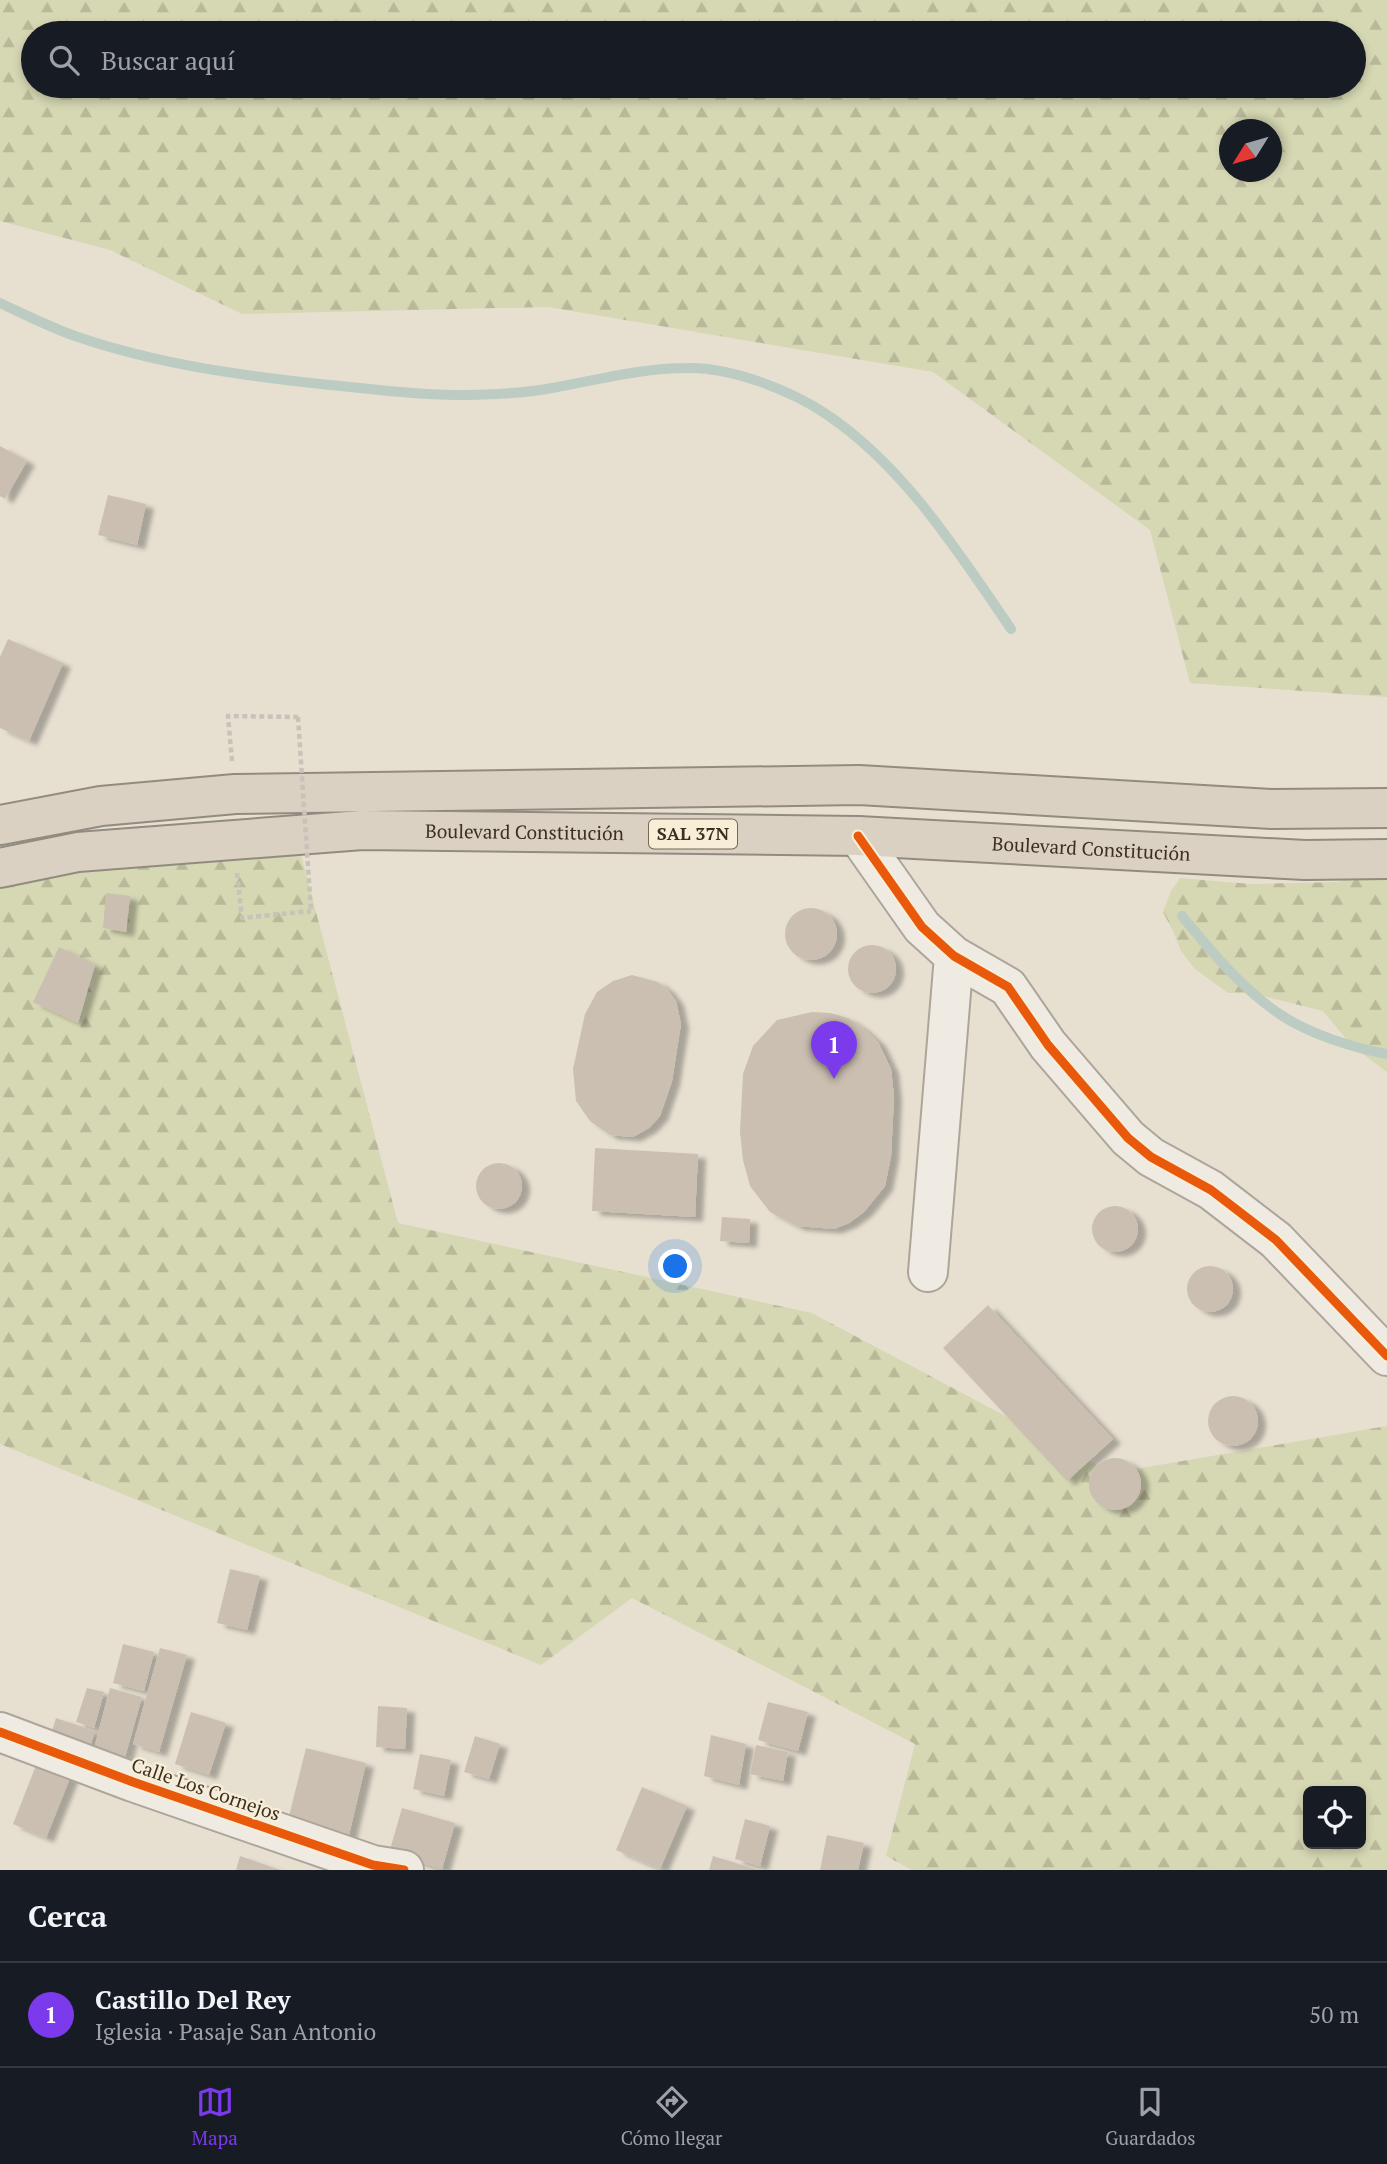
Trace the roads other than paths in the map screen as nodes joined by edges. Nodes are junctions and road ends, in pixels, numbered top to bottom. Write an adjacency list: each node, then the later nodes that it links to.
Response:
1 (1387, 808): 2 (highway, Boulevard Constitución)
2 (0, 825)
3 (858, 836): 4 (highway, Boulevard Constitución / SAL 37N); 5 (highway, Boulevard Constitución / SAL 37N); 6 (street)
4 (1387, 859)
5 (0, 868)
6 (954, 956): 7 (street); 8 (street)
7 (928, 1272)
8 (1387, 1356)
9 (0, 1732): 10 (street, Calle Los Cornejos)
10 (404, 1870)

